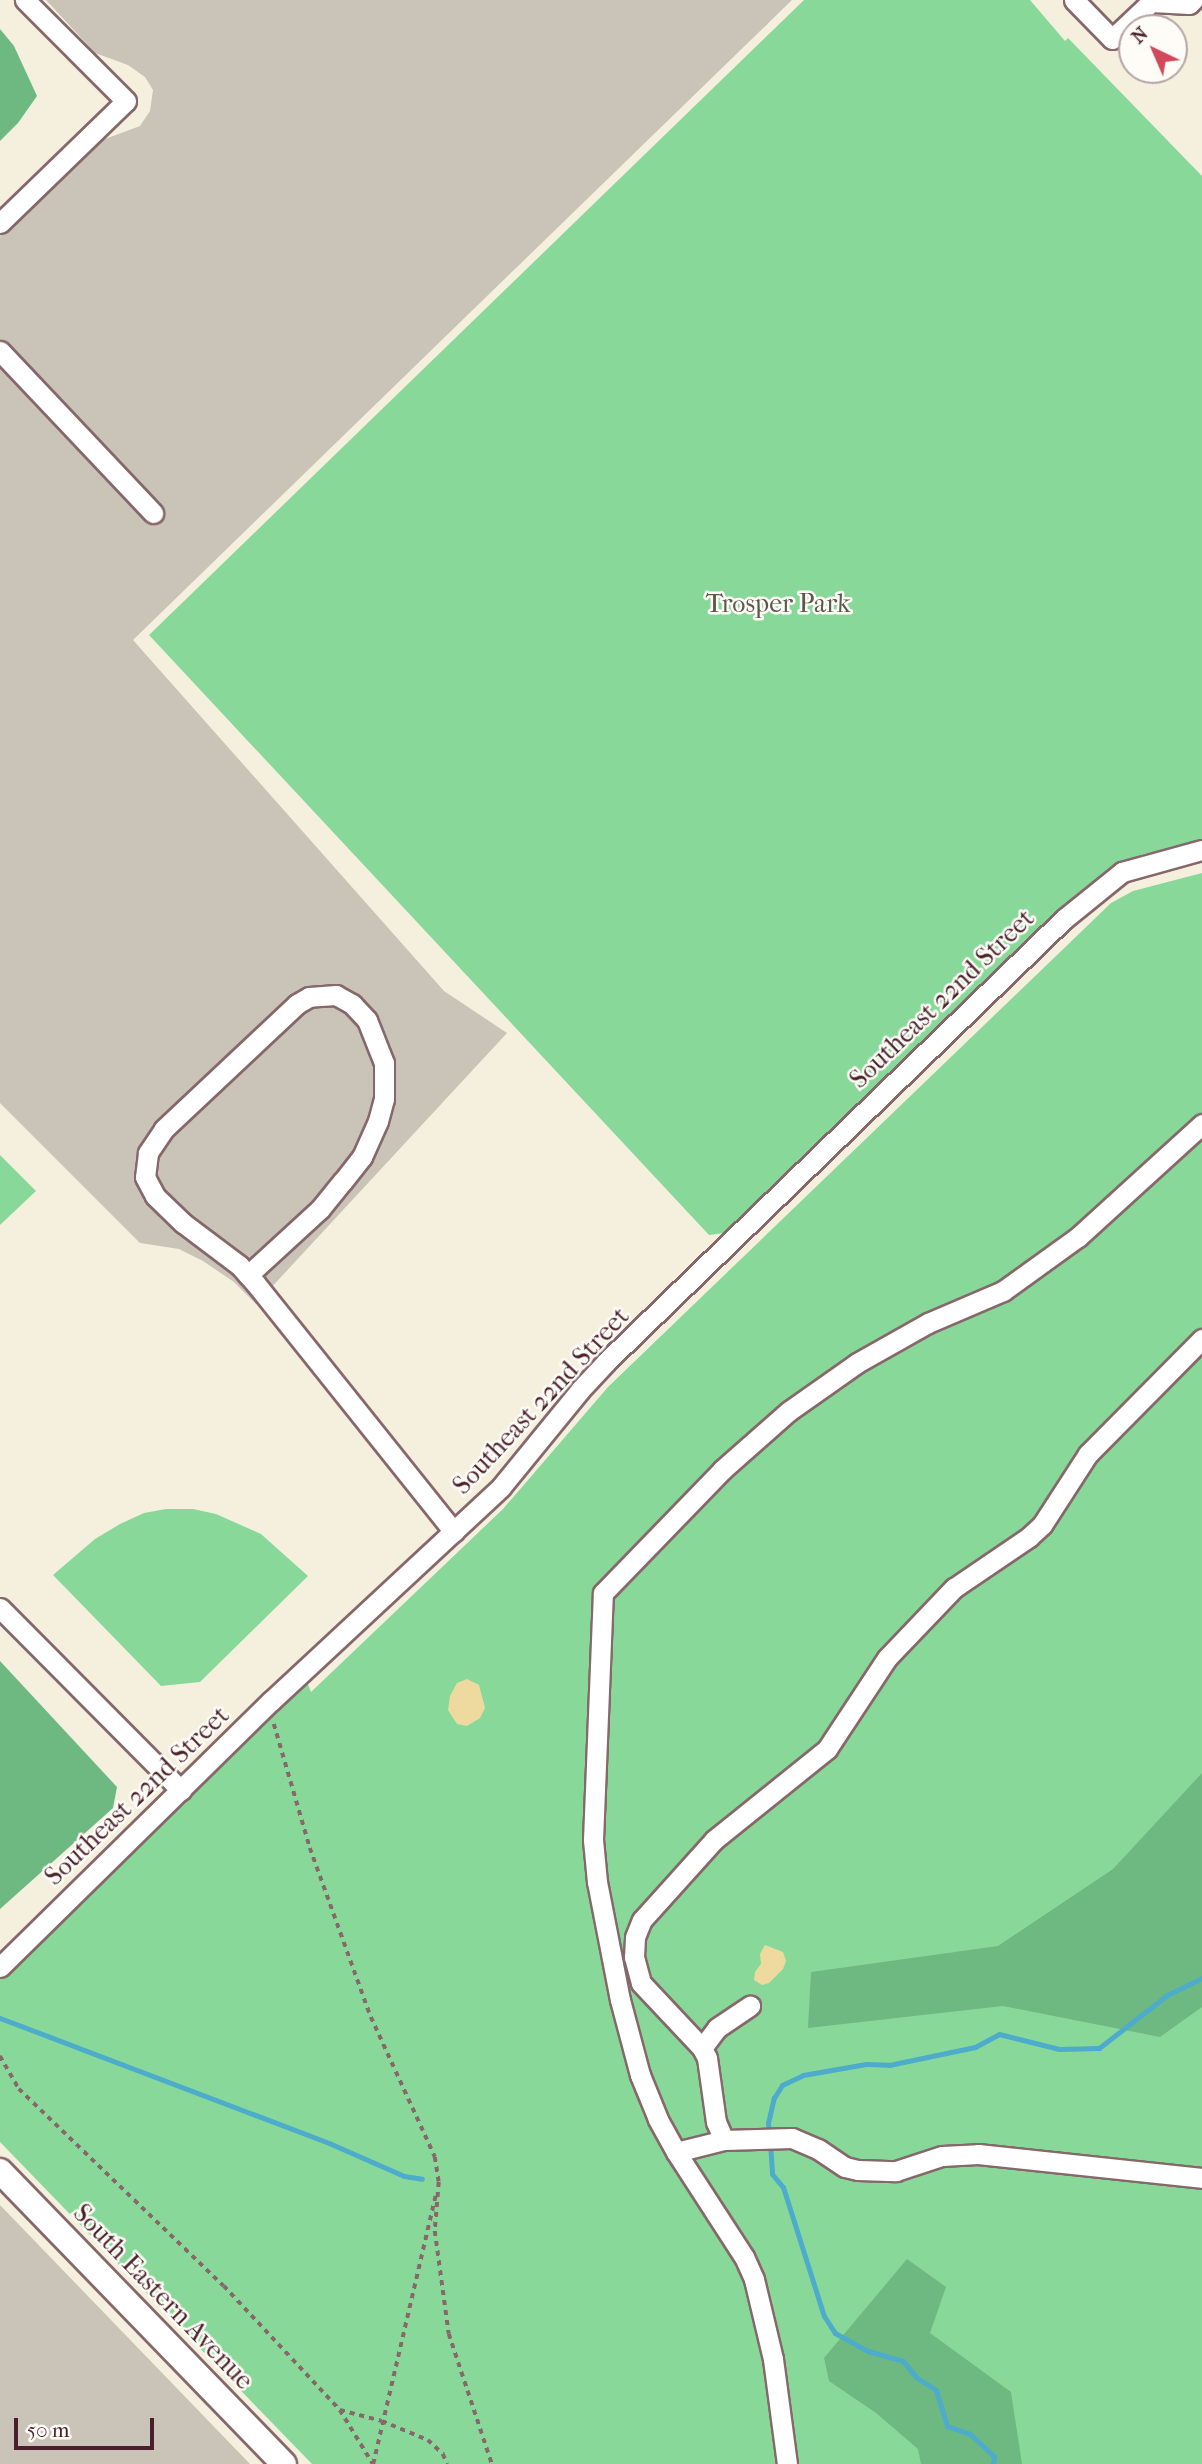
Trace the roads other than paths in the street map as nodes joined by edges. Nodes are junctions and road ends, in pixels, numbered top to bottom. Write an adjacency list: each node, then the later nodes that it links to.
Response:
1 (25, 0): 5 (street)
2 (1074, 0): 4 (street)
3 (1193, 0): 4 (street)
4 (1151, 1)
5 (0, 223)
6 (0, 351): 7 (street)
7 (153, 513)
8 (1202, 850): 12 (street, Southeast 22nd Street)
9 (1202, 1124): 19 (street)
10 (248, 1275): 10 (street); 12 (street)
11 (1202, 1339): 17 (street)
12 (454, 1532): 14 (street, Southeast 22nd Street)
13 (0, 1608): 14 (street)
14 (181, 1790): 15 (street, Southeast 22nd Street)
15 (0, 1967)
16 (750, 2006): 17 (street)
17 (702, 2048): 18 (street)
18 (724, 2140): 19 (street); 21 (street)
19 (676, 2152): 23 (street)
20 (0, 2171): 22 (main road, South Eastern Avenue)
21 (1202, 2178)
22 (284, 2464)
23 (787, 2464)

